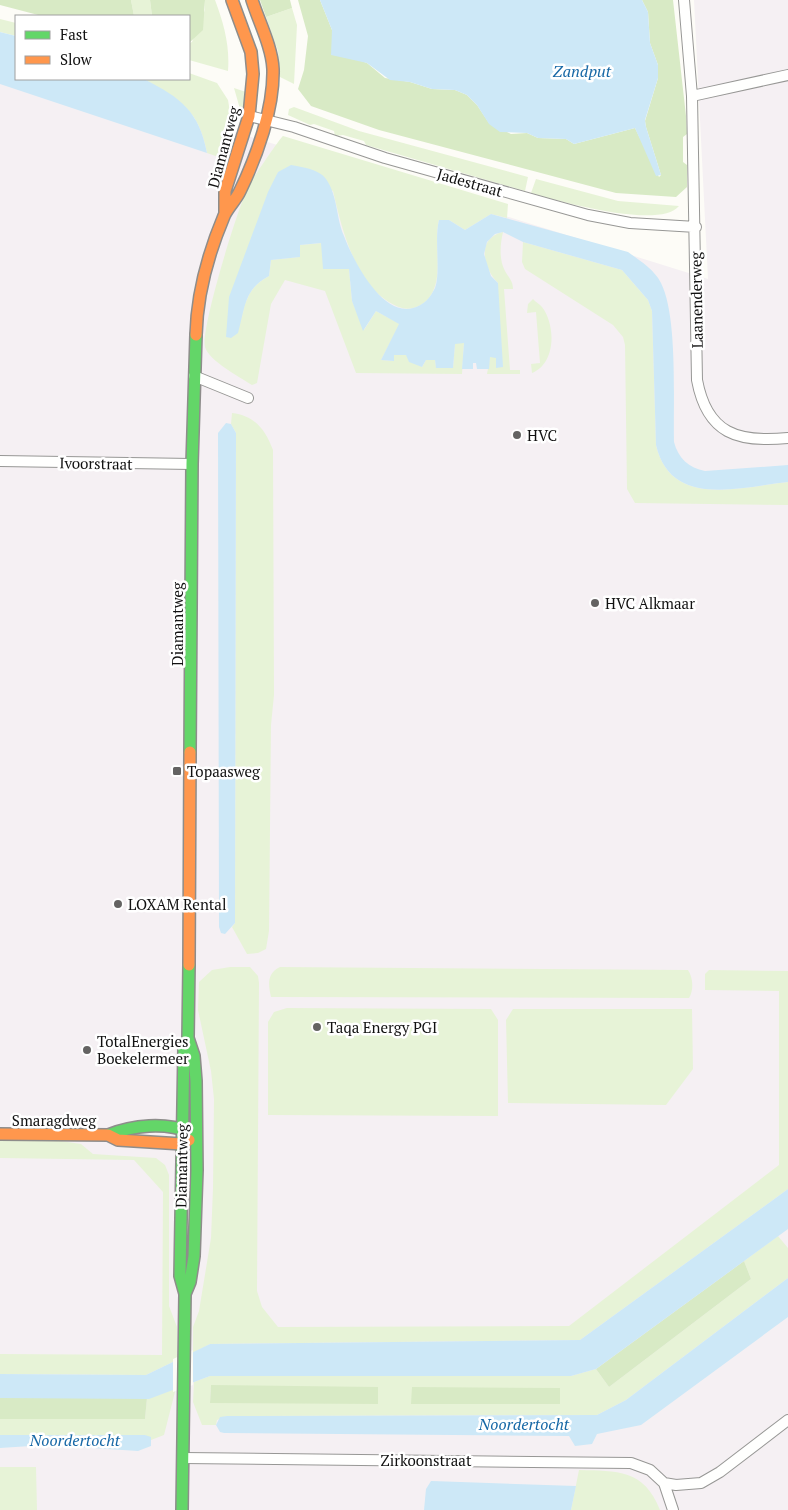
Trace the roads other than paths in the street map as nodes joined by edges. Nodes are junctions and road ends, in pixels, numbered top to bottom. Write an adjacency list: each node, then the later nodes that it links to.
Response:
1 (232, 0): 6 (street, Diamantweg)
2 (252, 0): 7 (street, Diamantweg)
3 (684, 0): 5 (street, Laanenderweg)
4 (788, 75): 5 (street)
5 (692, 96): 9 (street, Laanenderweg)
6 (249, 116): 7 (street, Jadestraat); 8 (street, Diamantweg)
7 (267, 120): 8 (street, Diamantweg); 9 (street, Jadestraat)
8 (225, 214): 10 (street, Diamantweg)
9 (696, 227): 12 (street, Laanenderweg)
10 (194, 376): 11 (street); 14 (street, Diamantweg)
11 (248, 398)
12 (788, 438)
13 (0, 461): 14 (street, Ivoorstraat)
14 (192, 464): 15 (street, Diamantweg)
15 (188, 1038): 16 (street, Diamantweg); 19 (street, Diamantweg)
16 (182, 1128): 18 (street, Smaragdweg); 19 (street, Smaragdweg); 20 (street, Diamantweg)
17 (0, 1134): 18 (street, Smaragdweg)
18 (108, 1135): 20 (street, Smaragdweg)
19 (198, 1136): 20 (street); 21 (street, Diamantweg)
20 (182, 1144): 21 (street, Diamantweg)
21 (185, 1294): 23 (street, Diamantweg)
22 (788, 1420): 24 (street)
23 (183, 1458): 24 (street, Zirkoonstraat); 25 (street, Diamantweg)
24 (664, 1483): 26 (street)
25 (182, 1510)
26 (673, 1510)

